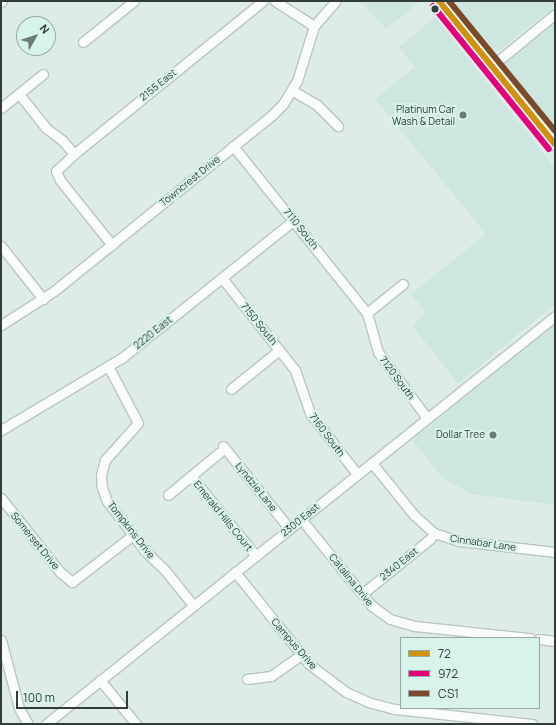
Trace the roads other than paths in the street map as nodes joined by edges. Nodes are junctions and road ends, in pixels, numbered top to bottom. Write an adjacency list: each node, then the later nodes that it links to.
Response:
1 (134, 1): 8 (street)
2 (263, 1): 17 (street, 2155 East)
3 (275, 1): 7 (street)
4 (336, 1): 7 (street, Towncrest Drive)
5 (440, 1): 9 (main road)
6 (555, 14): 9 (street)
7 (314, 26): 11 (street, Towncrest Drive)
8 (83, 42)
9 (493, 65): 15 (main road)
10 (43, 74): 12 (street)
11 (293, 91): 14 (street); 16 (street, Towncrest Drive)
12 (19, 94): 13 (street); 17 (street)
13 (1, 108)
14 (338, 126)
15 (555, 144)
16 (233, 146): 18 (street, 7110 South); 19 (street, Towncrest Drive)
17 (74, 154): 19 (street, 2155 East)
18 (294, 220): 21 (street, 2220 East); 24 (street, 7110 South)
19 (112, 244): 23 (street, Towncrest Drive)
20 (1, 246): 23 (street)
21 (222, 278): 27 (street, 7150 South); 28 (street, 2220 East)
22 (403, 284): 24 (street)
23 (43, 299): 26 (street, Towncrest Drive)
24 (367, 313): 31 (street, 7120 South)
25 (555, 316): 31 (street, 2300 East)
26 (1, 325)
27 (279, 350): 29 (street, 7150 South); 30 (street)
28 (108, 366): 32 (street, 2220 East); 42 (street, Tompkins Drive)
29 (295, 370): 35 (street, 7160 South)
30 (231, 389)
31 (427, 418): 34 (street, 2300 East)
32 (1, 430)
33 (221, 449): 36 (street, Emerald Hills Court); 40 (street, Lyndzie Lane)
34 (372, 463): 35 (street, 2300 East); 41 (street, Cinnabar Lane)
35 (357, 474): 39 (street, 2300 East)
36 (191, 476): 37 (street, Emerald Hills Court); 44 (street, Emerald Hills Court)
37 (168, 495)
38 (1, 498): 42 (street, Somerset Drive)
39 (301, 519): 40 (street, 2300 East); 46 (street, Catalina Drive)
40 (289, 528): 44 (street, 2300 East)
41 (434, 533): 43 (street, Cinnabar Lane); 46 (street, 2340 East)
42 (133, 535): 47 (street, Tompkins Drive)
43 (555, 552)
44 (256, 556): 45 (street, 2300 East)
45 (235, 572): 47 (street, 2300 East); 52 (street, Campus Drive)
46 (362, 594): 48 (street, Catalina Drive)
47 (193, 605): 54 (street, 2300 East)
48 (521, 637)
49 (540, 639): 51 (street)
50 (1, 641): 57 (street)
51 (555, 641)
52 (301, 655): 53 (street); 55 (street, Campus Drive)
53 (247, 679)
54 (100, 680): 58 (street, 2300 East); 59 (street)
55 (400, 709)
56 (401, 709): 60 (street, Campus Drive)
57 (28, 724)
58 (46, 724)
59 (136, 724)
60 (532, 724)

